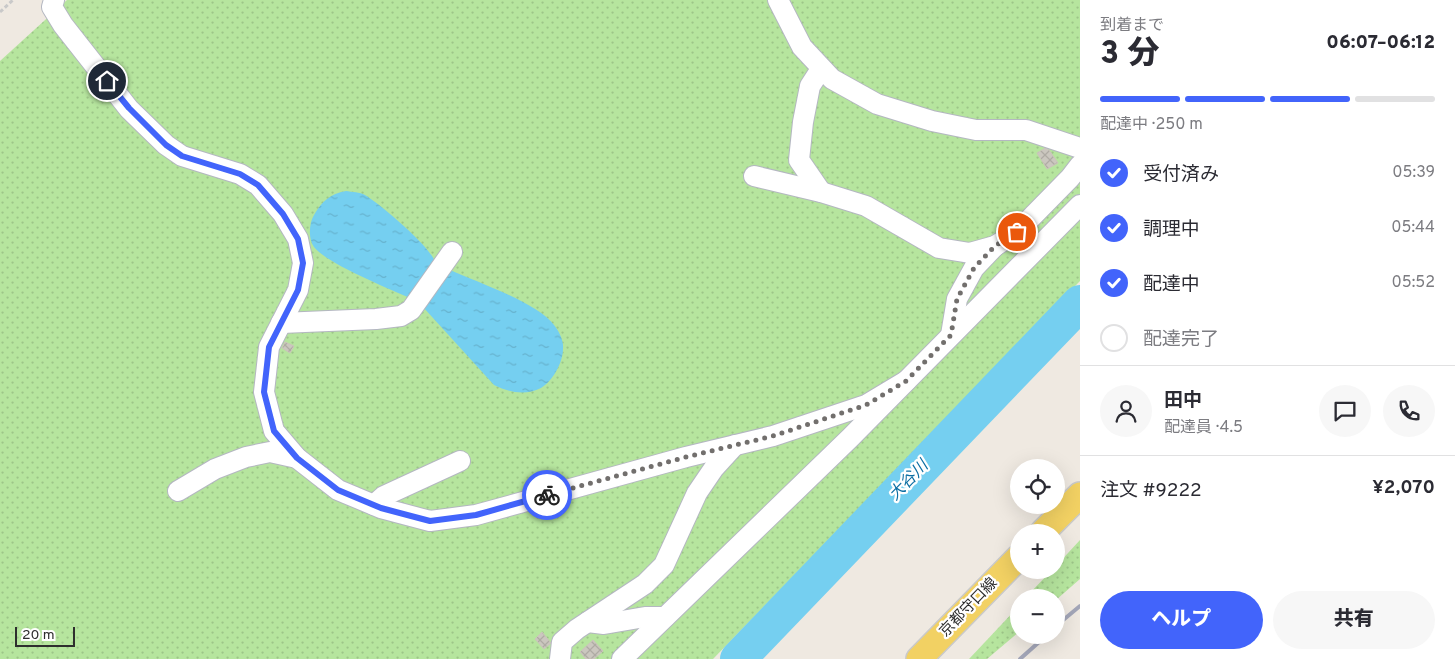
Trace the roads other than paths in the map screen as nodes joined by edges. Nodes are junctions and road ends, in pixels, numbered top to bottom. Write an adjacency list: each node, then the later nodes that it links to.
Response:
1 (54, 0): 11 (lane)
2 (778, 0): 3 (lane)
3 (821, 68): 4 (lane); 7 (lane)
4 (1080, 148)
5 (1080, 165): 9 (lane)
6 (754, 176): 7 (lane)
7 (821, 192): 9 (lane)
8 (1080, 205): 12 (lane)
9 (995, 246): 12 (lane)
10 (452, 252): 11 (lane)
11 (281, 323): 15 (lane)
12 (951, 335): 13 (lane)
13 (906, 381): 14 (lane); 22 (lane)
14 (735, 445): 19 (lane); 23 (lane)
15 (297, 458): 17 (lane); 19 (lane)
16 (460, 461): 19 (lane)
17 (178, 491)
18 (1080, 495): 20 (main road)
19 (374, 505)
20 (1051, 524)
21 (1010, 566): 26 (main road, 京都守口線)
22 (665, 617): 23 (lane); 25 (lane)
23 (588, 622): 24 (lane)
24 (560, 659)
25 (622, 659)
26 (919, 659)

